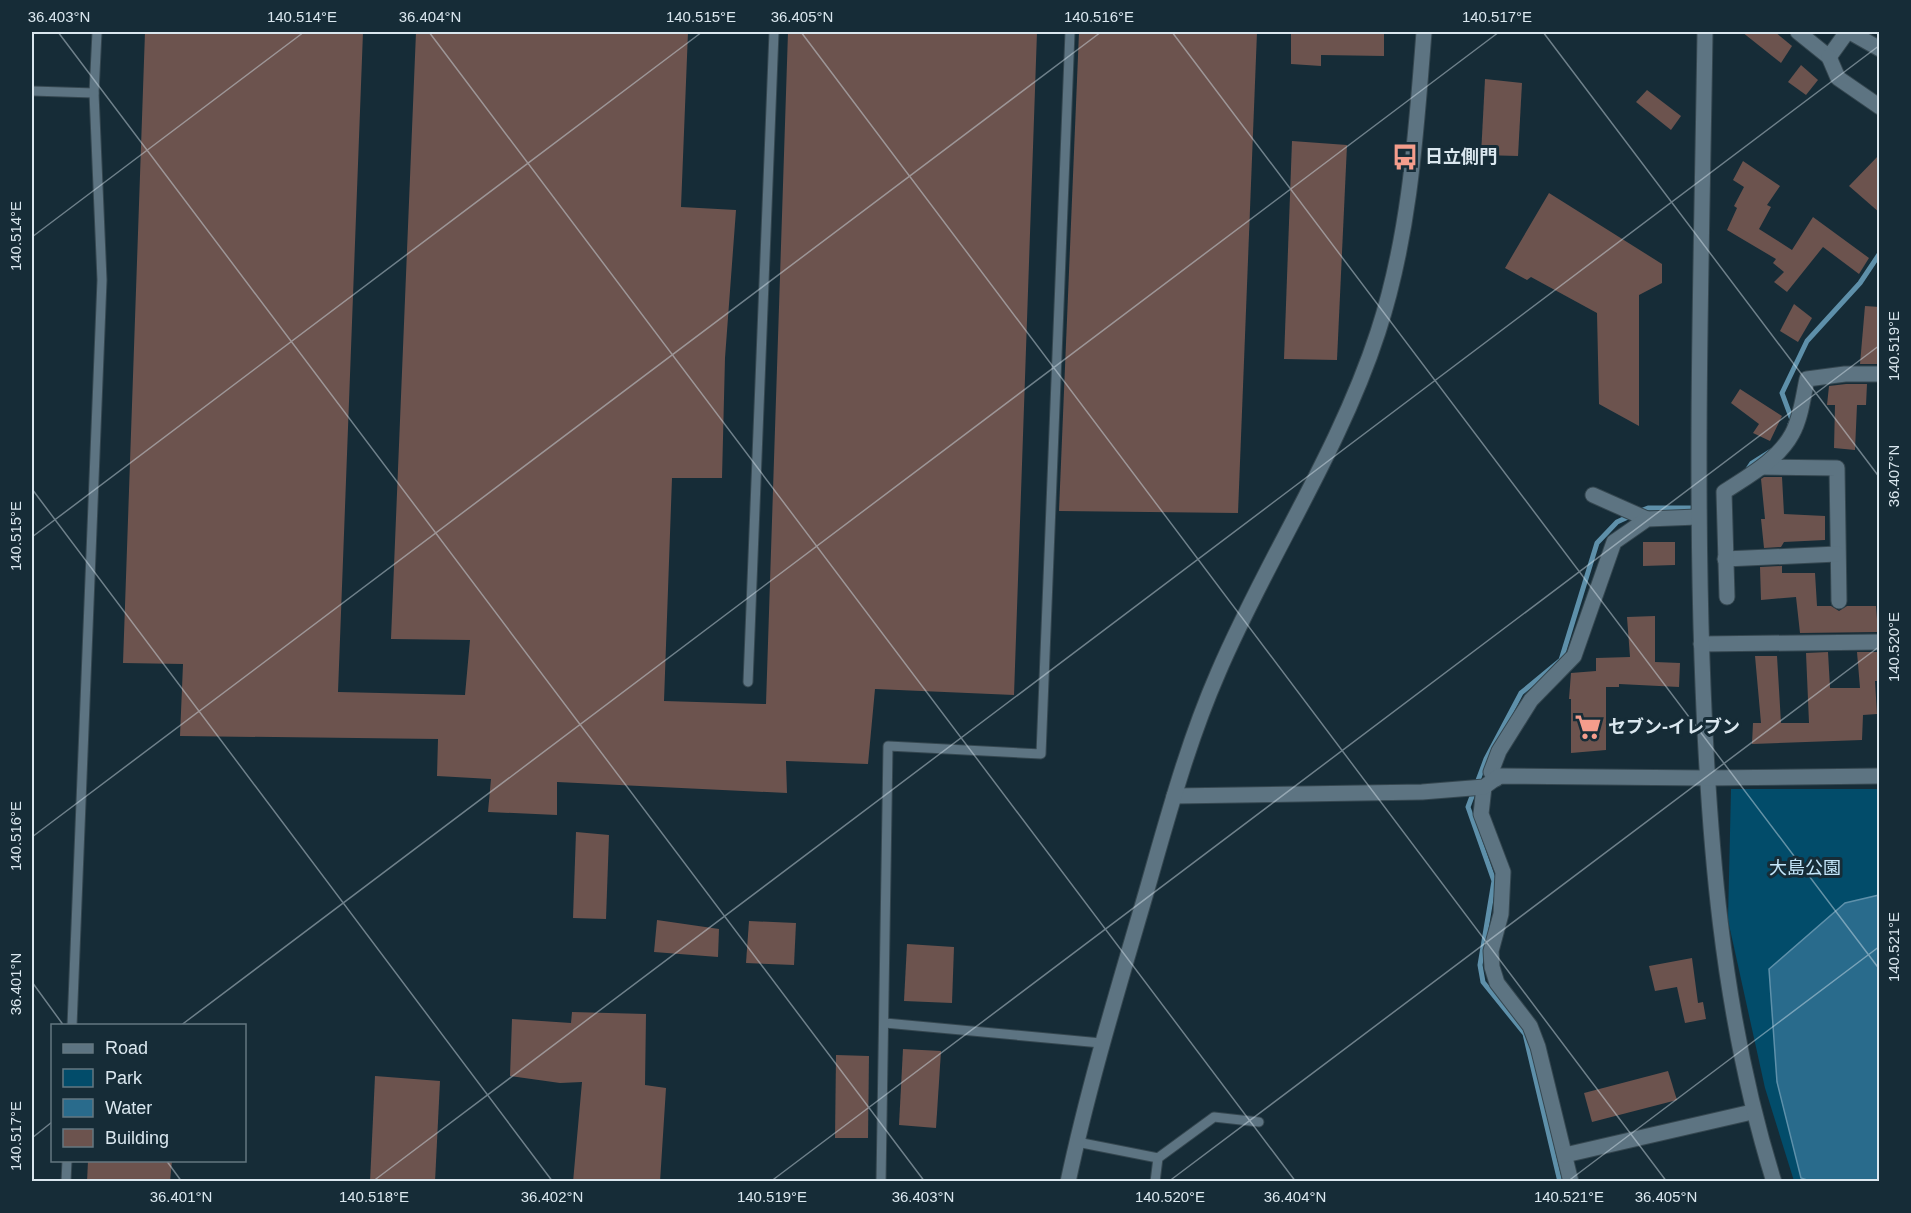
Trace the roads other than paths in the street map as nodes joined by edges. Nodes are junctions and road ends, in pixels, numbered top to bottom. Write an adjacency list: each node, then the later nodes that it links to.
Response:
1 (97, 32): 11 (lane)
2 (774, 32): 24 (lane)
3 (1070, 32): 29 (lane)
4 (1424, 32): 28 (street)
5 (1705, 32): 16 (street)
6 (1798, 32): 9 (street)
7 (1848, 32): 8 (street); 9 (street)
8 (1880, 49)
9 (1829, 57): 12 (street)
10 (32, 91): 11 (lane)
11 (94, 93): 30 (lane)
12 (1880, 107)
13 (1880, 374): 14 (street)
14 (1762, 467): 18 (street); 19 (street)
15 (1593, 495): 17 (street)
16 (1697, 517): 17 (street); 23 (street)
17 (1647, 519): 27 (street)
18 (1837, 554): 19 (street); 21 (street)
19 (1725, 559): 20 (street)
20 (1727, 597)
21 (1839, 601)
22 (1880, 642): 23 (street)
23 (1701, 644): 26 (street)
24 (748, 682)
25 (1880, 776): 26 (street)
26 (1706, 778): 27 (street); 32 (street)
27 (1487, 784): 28 (street); 35 (street)
28 (1174, 796): 31 (street)
29 (885, 1023): 31 (lane); 39 (lane)
30 (72, 1024)
31 (1101, 1043): 34 (street)
32 (1752, 1113): 35 (street); 43 (street)
33 (1259, 1122): 36 (lane)
34 (1077, 1142): 36 (lane); 40 (street)
35 (1565, 1155): 42 (street)
36 (1158, 1158): 41 (lane)
37 (67, 1162): 38 (lane)
38 (66, 1182)
39 (881, 1182)
40 (1068, 1182)
41 (1155, 1182)
42 (1571, 1182)
43 (1774, 1182)

